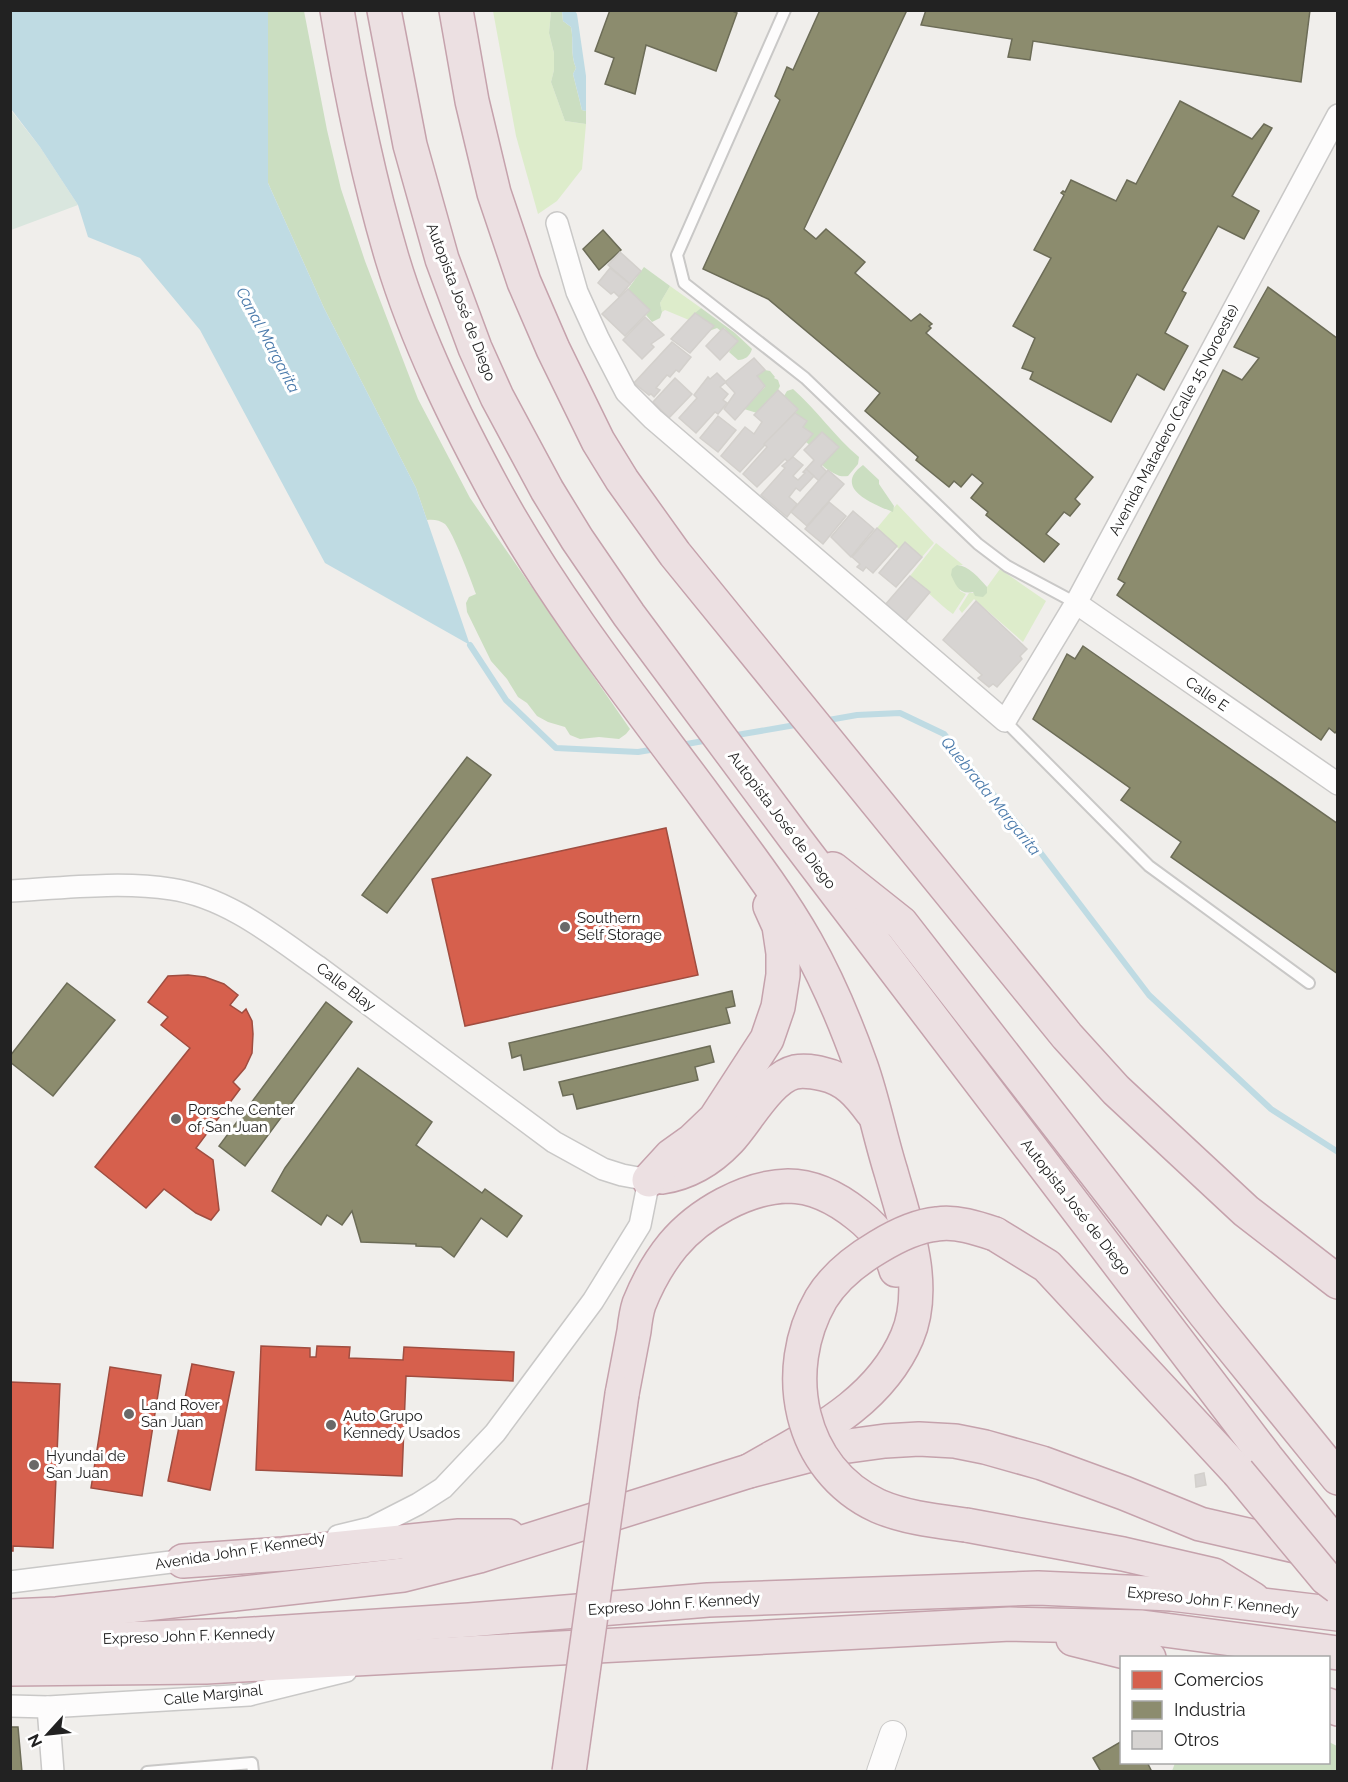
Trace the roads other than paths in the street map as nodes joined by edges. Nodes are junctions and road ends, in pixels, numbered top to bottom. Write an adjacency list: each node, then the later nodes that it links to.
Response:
1 (337, 10): 10 (highway)
2 (384, 10): 11 (highway, Autopista José de Diego)
3 (456, 10): 16 (highway)
4 (785, 10): 7 (lane)
5 (1336, 123): 7 (street, Avenida Matadero (Calle 15 Noroeste))
6 (557, 224): 8 (street)
7 (1076, 603): 8 (street, Avenida Matadero (Calle 15 Noroeste)); 9 (street, Calle E)
8 (1005, 721): 13 (lane)
9 (1337, 782)
10 (721, 818): 14 (highway); 15 (highway)
11 (794, 837): 18 (highway, Autopista José de Diego); 20 (highway)
12 (10, 891): 15 (street, Calle Blay)
13 (1309, 983)
14 (875, 1117): 15 (highway); 17 (highway)
15 (649, 1180): 23 (street, Avenida John F. Kennedy)
16 (1338, 1282)
17 (887, 1371): 19 (highway); 41 (highway, bridge)
18 (1252, 1464): 22 (highway, Autopista José de Diego); 25 (highway, bridge); 26 (highway, bridge)
19 (749, 1471): 21 (highway); 22 (highway)
20 (1338, 1478)
21 (546, 1535): 23 (highway); 28 (highway)
22 (1336, 1553)
23 (183, 1561): 24 (street, Avenida John F. Kennedy)
24 (10, 1582)
25 (1338, 1587)
26 (1262, 1605): 27 (highway, Expreso John F. Kennedy); 30 (highway, Expreso John F. Kennedy)
27 (1338, 1614)
28 (10, 1616)
29 (1010, 1624): 31 (highway, Expreso John F. Kennedy); 32 (highway, Expreso John F. Kennedy); 33 (highway)
30 (10, 1640)
31 (1338, 1653)
32 (412, 1655): 34 (highway, Expreso John F. Kennedy); 36 (street, Calle Marginal)
33 (1141, 1656)
34 (10, 1669)
35 (10, 1706): 36 (street, Calle Marginal)
36 (48, 1707): 38 (street)
37 (893, 1734): 42 (street)
38 (53, 1772)
39 (147, 1772): 40 (lane)
40 (253, 1772)
41 (569, 1772)
42 (880, 1772)

